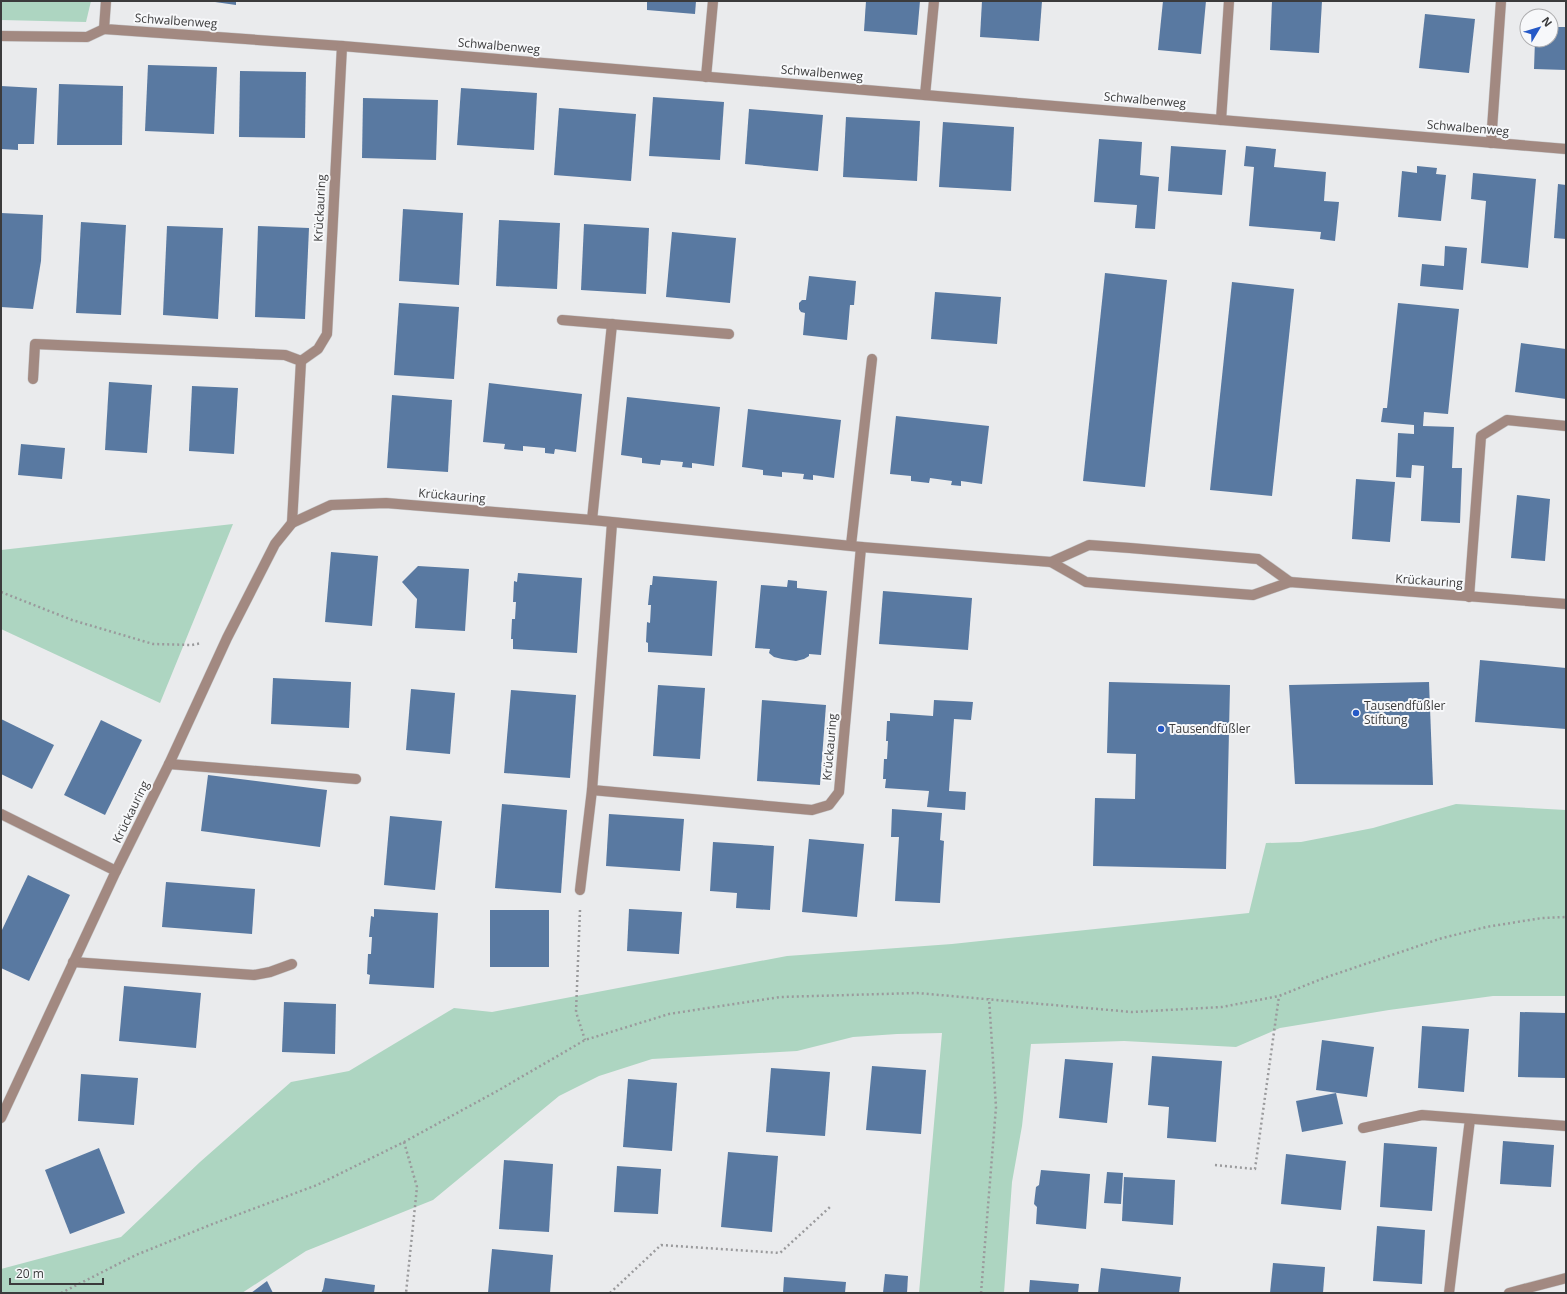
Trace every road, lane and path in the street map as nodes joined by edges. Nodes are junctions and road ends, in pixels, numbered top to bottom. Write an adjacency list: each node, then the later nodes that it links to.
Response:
1 (106, 1): 6 (street)
2 (713, 1): 9 (street)
3 (934, 1): 10 (street)
4 (1229, 1): 11 (street)
5 (1501, 1): 12 (street)
6 (104, 29): 7 (street); 8 (street, Schwalbenweg)
7 (1, 36)
8 (342, 46): 9 (street, Schwalbenweg); 18 (street, Krückauring)
9 (706, 77): 10 (street, Schwalbenweg)
10 (925, 95): 11 (street, Schwalbenweg)
11 (1221, 120): 12 (street, Schwalbenweg)
12 (1492, 143): 13 (street, Schwalbenweg)
13 (1566, 149)
14 (562, 320): 15 (street)
15 (612, 324): 16 (street); 21 (street)
16 (728, 334)
17 (872, 359): 24 (street)
18 (301, 361): 19 (street); 22 (street)
19 (33, 379)
20 (1566, 426): 28 (street)
21 (592, 520): 22 (street, Krückauring); 23 (street, Krückauring)
22 (292, 523): 30 (street, Krückauring)
23 (612, 523): 24 (street, Krückauring); 33 (street)
24 (856, 546): 25 (street, Krückauring); 33 (street, Krückauring)
25 (1051, 562): 26 (street, Krückauring); 26 (street, Krückauring)
26 (1290, 582): 28 (street, Krückauring)
27 (1, 592): 30 (path)
28 (1469, 597): 29 (street, Krückauring)
29 (1566, 604)
30 (227, 638): 31 (street, Krückauring)
31 (169, 764): 32 (street); 35 (street, Krückauring)
32 (356, 779)
33 (592, 790): 36 (street)
34 (1, 814): 35 (street)
35 (116, 871): 38 (street, Krückauring)
36 (580, 890): 42 (path)
37 (1566, 917): 40 (path)
38 (74, 962): 39 (street); 43 (street, Krückauring)
39 (292, 964)
40 (1279, 996): 41 (path); 48 (path)
41 (990, 998): 42 (path); 54 (path)
42 (585, 1040): 47 (path)
43 (1, 1118)
44 (1470, 1119): 45 (street); 46 (street); 55 (street)
45 (1566, 1126)
46 (1363, 1128)
47 (404, 1142): 51 (path); 52 (path)
48 (1215, 1165)
49 (830, 1207): 53 (path)
50 (1566, 1278): 56 (street)
51 (61, 1293)
52 (406, 1293)
53 (610, 1293)
54 (981, 1293)
55 (1449, 1293)
56 (1509, 1293)

